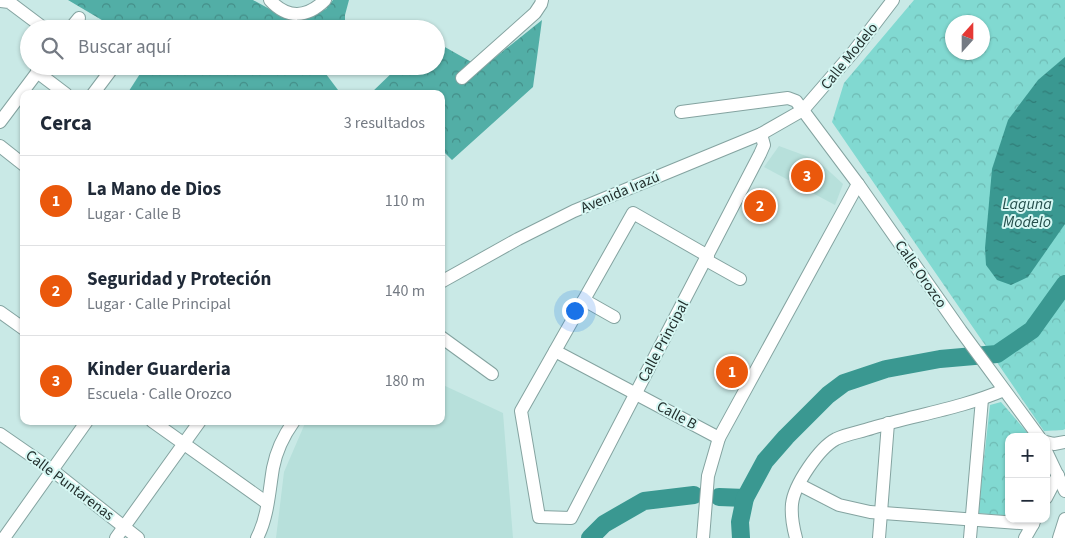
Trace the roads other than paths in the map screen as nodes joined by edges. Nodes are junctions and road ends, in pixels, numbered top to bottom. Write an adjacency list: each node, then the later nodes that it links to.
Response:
1 (270, 0): 2 (street)
2 (325, 0)
3 (542, 0): 10 (street)
4 (893, 0): 15 (street, Calle Modelo)
5 (0, 1): 6 (street)
6 (33, 20)
7 (35, 75): 11 (street)
8 (46, 75): 12 (street)
9 (107, 75): 13 (street)
10 (462, 78)
11 (24, 90)
12 (62, 90)
13 (96, 90)
14 (20, 96): 17 (street)
15 (803, 110): 16 (street); 18 (street, Avenida Irazú); 21 (street, Calle Orozco)
16 (681, 112)
17 (0, 122)
18 (761, 134): 22 (street, Calle Principal); 24 (street, Avenida Irazú)
19 (0, 146): 20 (street)
20 (20, 162)
21 (858, 184): 32 (street, Calle Orozco); 42 (street)
22 (707, 258): 23 (street); 25 (street); 33 (street, Calle Principal)
23 (740, 279)
24 (445, 280)
25 (584, 300): 27 (street); 30 (street)
26 (0, 312): 28 (street)
27 (614, 317)
28 (20, 326)
29 (445, 340): 31 (street)
30 (555, 351): 33 (street, Calle B); 33 (street, Calle Principal)
31 (492, 374)
32 (1004, 390): 34 (street); 40 (street, Calle Orozco)
33 (635, 393): 42 (street, Calle B)
34 (982, 399): 35 (street); 54 (street)
35 (888, 424): 49 (street); 53 (street)
36 (84, 425): 47 (street)
37 (157, 425): 45 (street)
38 (197, 425): 45 (street)
39 (292, 425): 52 (street)
40 (1035, 433)
41 (0, 434): 47 (street, Calle Puntarenas)
42 (719, 438): 63 (street)
43 (1065, 442): 44 (street)
44 (1050, 443)
45 (183, 444): 52 (street); 58 (street)
46 (1050, 459): 48 (street)
47 (52, 470): 58 (street, Calle Puntarenas); 59 (street)
48 (1058, 475): 50 (street); 51 (street)
49 (800, 485): 53 (street); 64 (street)
50 (1050, 490)
51 (1065, 491)
52 (267, 504): 62 (street)
53 (882, 513): 54 (street); 65 (street)
54 (972, 519): 56 (street); 66 (street)
55 (1065, 519): 68 (street)
56 (1005, 521)
57 (1033, 523): 67 (street)
58 (125, 526): 60 (street); 61 (street, Calle Puntarenas)
59 (4, 538)
60 (116, 538)
61 (138, 538)
62 (257, 538)
63 (703, 538)
64 (796, 538)
65 (879, 538)
66 (970, 538)
67 (1025, 538)
68 (1058, 538)

